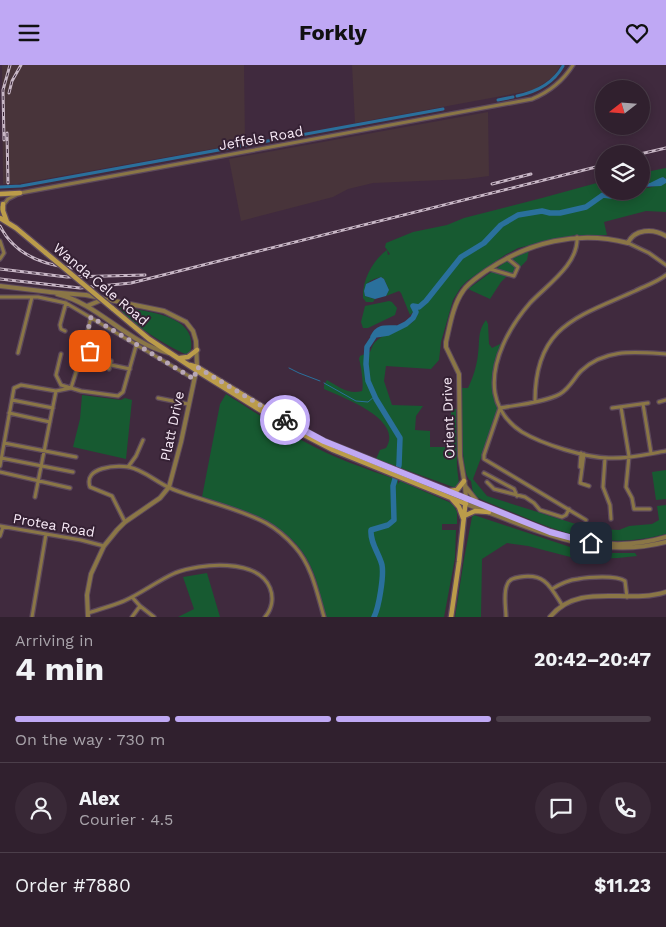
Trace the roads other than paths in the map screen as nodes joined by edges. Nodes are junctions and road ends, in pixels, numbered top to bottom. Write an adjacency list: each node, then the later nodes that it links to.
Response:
1 (572, 65): 2 (street, Jeffels Road)
2 (20, 193): 3 (main road); 4 (street, Jeffels Road)
3 (0, 194)
4 (1, 206): 6 (main road)
5 (0, 218): 6 (main road, Wanda Cele Road)
6 (7, 222): 29 (main road, Wanda Cele Road, bridge)
7 (666, 235): 10 (street)
8 (577, 237): 10 (street, Orient Drive); 11 (street, Orient Drive); 46 (street)
9 (0, 241): 12 (street)
10 (628, 243): 13 (street, Orient Drive)
11 (507, 257): 14 (street, Orient Drive); 14 (street)
12 (0, 259)
13 (666, 265)
14 (490, 269): 70 (street, Orient Drive)
15 (666, 275): 40 (street)
16 (0, 286): 17 (street)
17 (49, 291): 20 (street, Platt Drive); 22 (street)
18 (0, 297): 19 (street)
19 (32, 297): 21 (street); 27 (street)
20 (104, 299): 22 (street); 26 (street, Platt Drive)
21 (66, 303): 23 (street); 24 (street)
22 (87, 306): 29 (street)
23 (91, 317): 25 (street); 36 (street)
24 (65, 331)
25 (136, 345): 33 (street); 35 (street)
26 (197, 350): 31 (main road); 34 (street, Platt Drive)
27 (18, 353)
28 (60, 353): 36 (street)
29 (171, 353): 31 (main road, Wanda Cele Road)
30 (666, 354): 40 (street)
31 (178, 358): 34 (main road, Wanda Cele Road)
32 (109, 369): 33 (street)
33 (130, 369): 36 (street)
34 (197, 369): 35 (street, Platt Drive); 66 (main road, Wanda Cele Road)
35 (194, 379): 43 (street, Platt Drive)
36 (71, 388): 37 (street)
37 (56, 391): 39 (street); 45 (street)
38 (158, 398): 43 (street)
39 (12, 400): 45 (street); 48 (street)
40 (534, 401): 46 (street)
41 (659, 401): 42 (street)
42 (666, 401)
43 (188, 404): 72 (street, Platt Drive)
44 (621, 407): 47 (street); 55 (street); 57 (street)
45 (53, 408): 49 (street)
46 (500, 409): 54 (street); 80 (street)
47 (612, 409)
48 (9, 413): 49 (street); 51 (street)
49 (50, 421): 52 (street)
50 (142, 440): 62 (street)
51 (4, 443): 52 (street); 58 (street)
52 (44, 451): 56 (street); 61 (street)
53 (666, 451): 55 (street)
54 (582, 453): 59 (street); 69 (street); 71 (street)
55 (651, 453): 57 (street)
56 (76, 457)
57 (629, 457): 59 (street); 81 (street)
58 (2, 458): 60 (street); 61 (street)
59 (605, 458): 85 (street)
60 (0, 466)
61 (41, 467): 64 (street); 67 (street)
62 (128, 467): 72 (street); 86 (street)
63 (0, 472): 67 (street)
64 (72, 472)
65 (484, 473): 75 (street)
66 (401, 475): 74 (main road, Wanda Cele Road); 77 (main road, Wanda Cele Road)
67 (38, 481): 73 (street); 76 (street)
68 (487, 482): 75 (street)
69 (578, 482)
70 (465, 484): 74 (main road); 78 (street, Orient Drive); 79 (street)
71 (589, 486)
72 (169, 487): 86 (street); 104 (street)
73 (70, 489)
74 (448, 491): 78 (main road, Wanda Cele Road)
75 (517, 496): 80 (street)
76 (35, 497)
77 (450, 497): 78 (main road, Wanda Cele Road); 83 (main road)
78 (466, 501): 79 (street, Wanda Cele Road); 82 (street, Wanda Cele Road); 83 (main road)
79 (481, 504): 90 (street, Wanda Cele Road)
80 (569, 509): 84 (street)
81 (650, 509)
82 (489, 512): 83 (main road); 91 (street, Wanda Cele Road)
83 (464, 517): 105 (main road)
84 (586, 519)
85 (611, 519)
86 (126, 521): 92 (street)
87 (1, 527): 88 (street, Protea Road); 89 (street)
88 (46, 534): 92 (street, Protea Road); 100 (street)
89 (0, 536)
90 (666, 537)
91 (666, 542)
92 (104, 546): 99 (street)
93 (552, 589): 96 (street); 97 (street); 106 (street)
94 (666, 592): 96 (street)
95 (132, 597): 98 (street); 99 (street); 103 (street)
96 (627, 597): 97 (street)
97 (562, 605): 107 (street)
98 (140, 606): 101 (street); 102 (street)
99 (87, 615)
100 (32, 617)
101 (132, 617)
102 (154, 617)
103 (265, 617)
104 (324, 617)
105 (451, 617)
106 (506, 617)
107 (550, 617)

